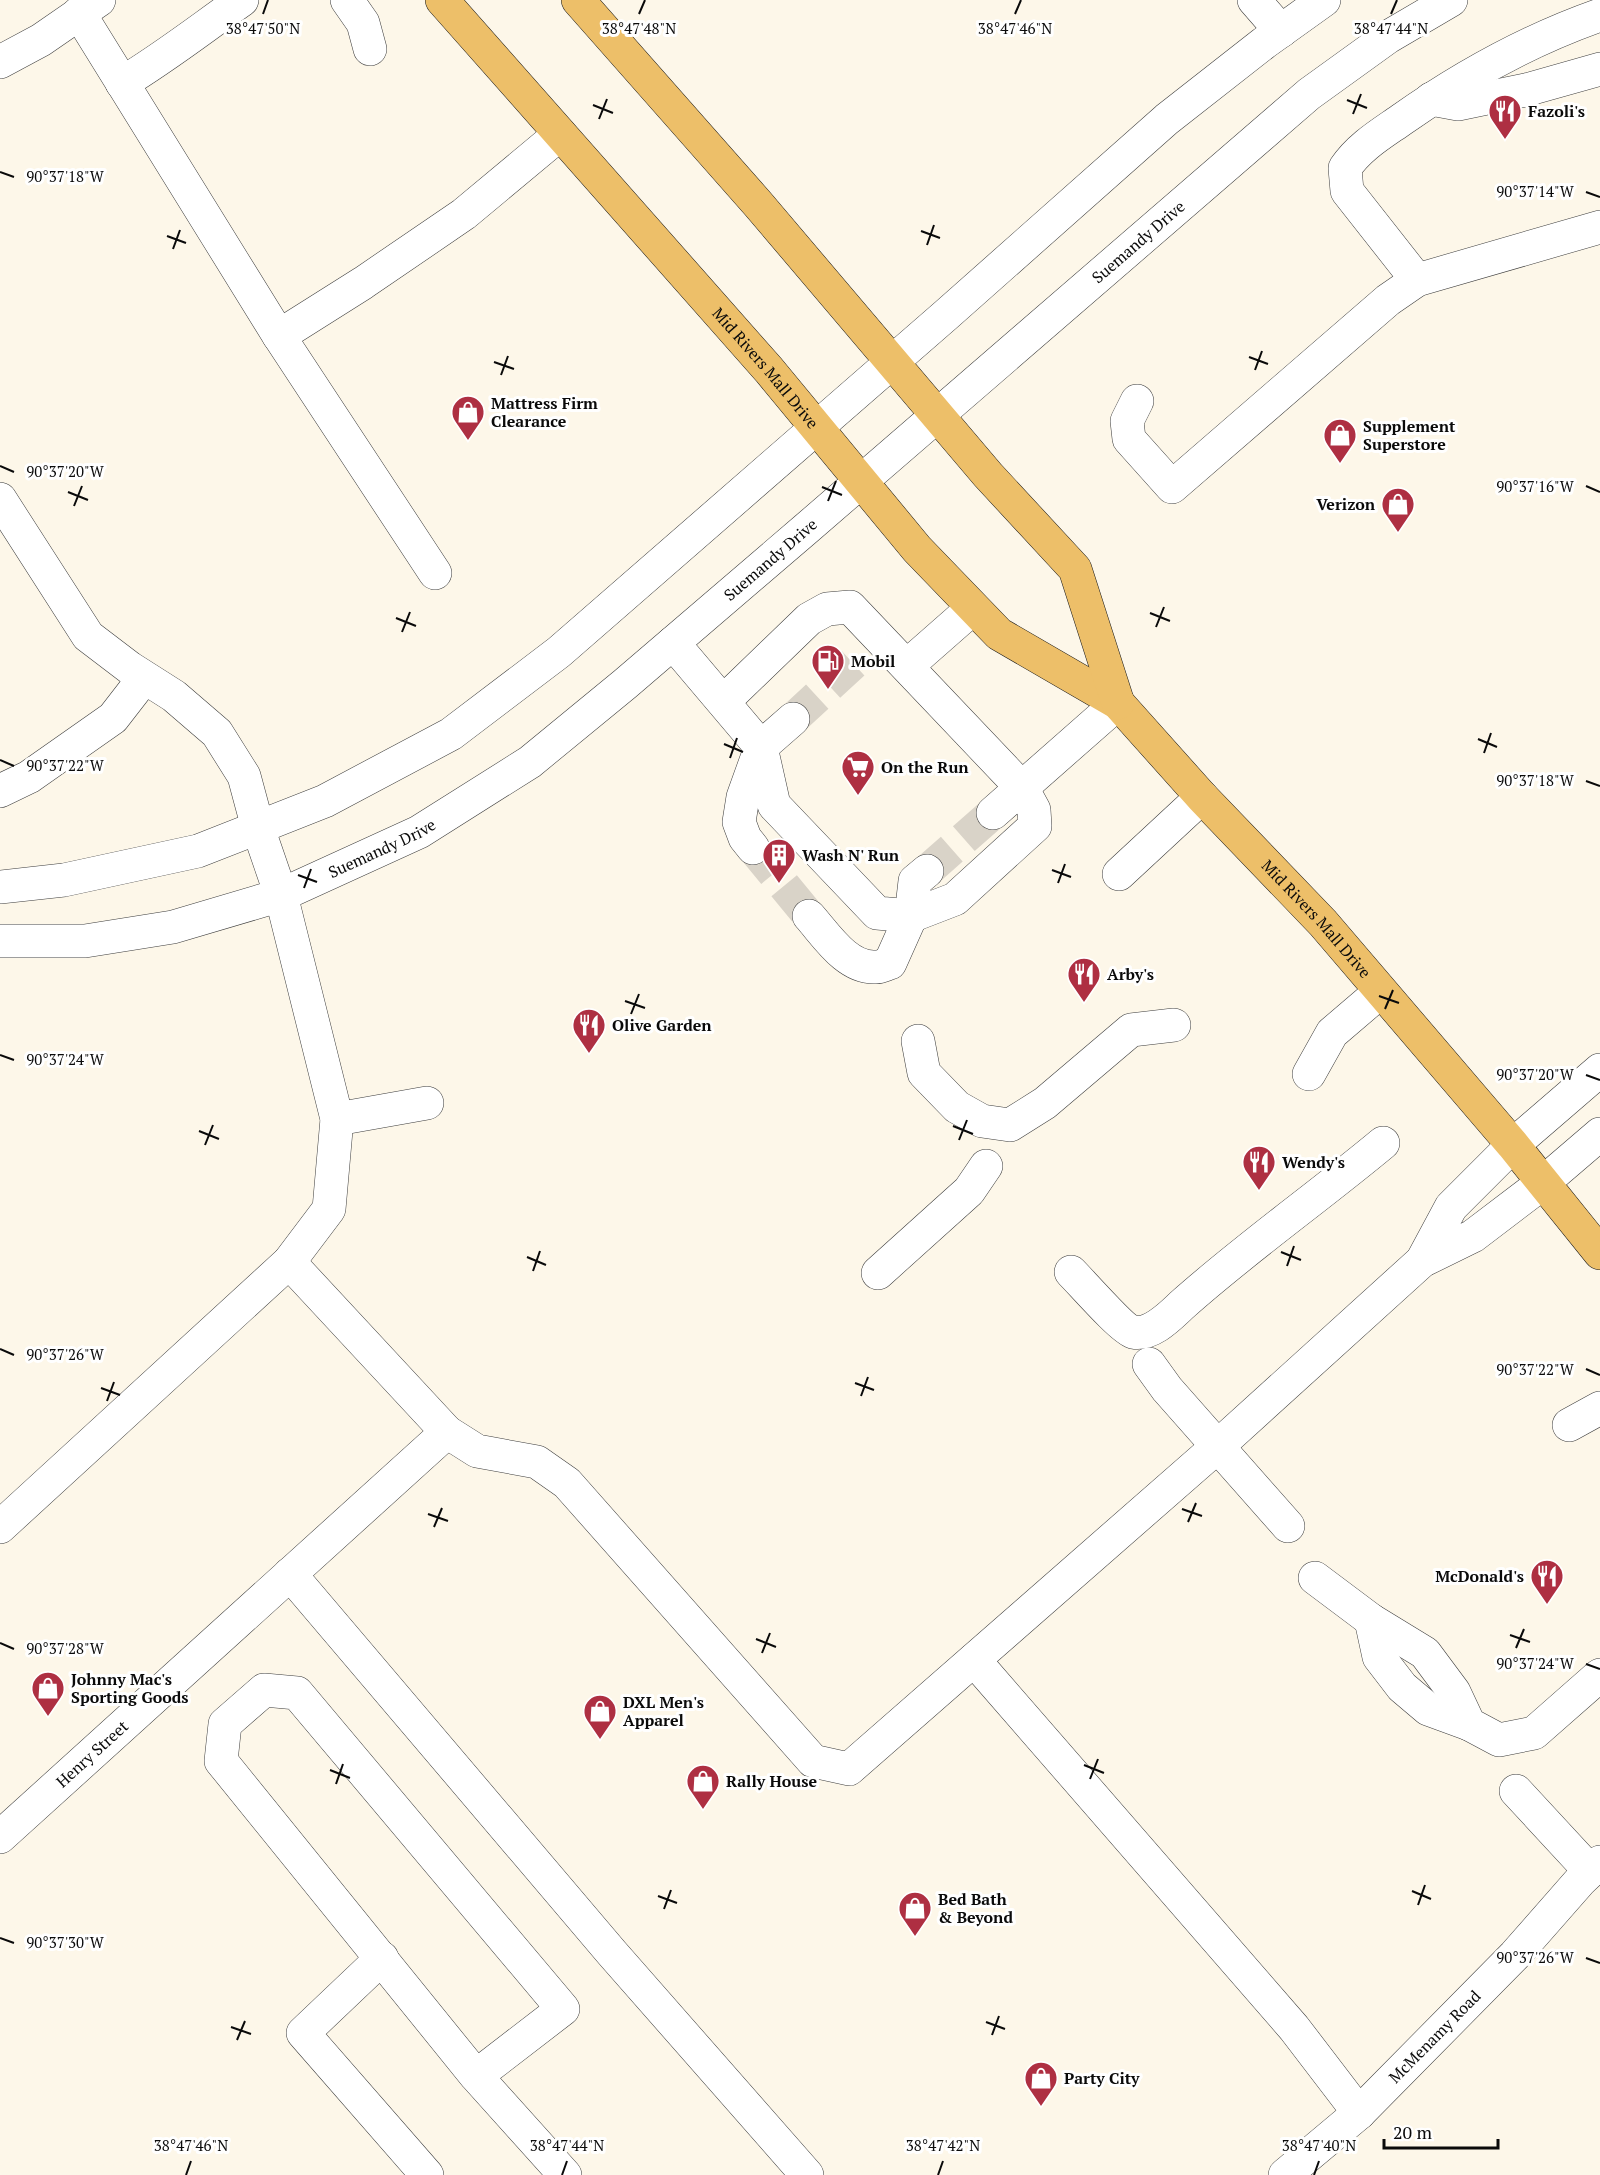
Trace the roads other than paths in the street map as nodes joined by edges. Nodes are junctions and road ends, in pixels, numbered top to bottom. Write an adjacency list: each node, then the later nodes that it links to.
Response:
1 (242, 0): 14 (street)
2 (347, 0): 11 (street)
3 (442, 0): 16 (main road, Mid Rivers Mall Drive)
4 (578, 0): 20 (main road, Mid Rivers Mall Drive)
5 (1254, 0): 10 (street)
6 (1324, 0): 10 (street)
7 (1451, 0): 22 (street, Suemandy Drive)
8 (89, 7): 12 (street); 14 (street)
9 (1600, 15): 15 (street)
10 (1281, 31): 20 (street)
11 (370, 49)
12 (0, 62)
13 (1600, 69): 15 (street)
14 (122, 83): 19 (street)
15 (1431, 99): 18 (street)
16 (560, 134): 19 (street); 23 (main road, Mid Rivers Mall Drive)
17 (1600, 227): 18 (street)
18 (1417, 280): 21 (street)
19 (279, 336): 26 (street)
20 (892, 361): 22 (main road, Mid Rivers Mall Drive); 23 (street)
21 (1137, 401)
22 (938, 415): 24 (street, Suemandy Drive); 32 (main road, Mid Rivers Mall Drive)
23 (815, 428): 24 (main road, Mid Rivers Mall Drive); 39 (street)
24 (861, 481): 27 (main road, Mid Rivers Mall Drive); 28 (street, Suemandy Drive)
25 (0, 499): 30 (street)
26 (435, 573)
27 (973, 608): 29 (street); 32 (main road, Mid Rivers Mall Drive)
28 (673, 643): 31 (street); 44 (street, Suemandy Drive)
29 (907, 666): 31 (street); 35 (street)
30 (144, 678): 36 (street); 39 (street)
31 (723, 702): 34 (street)
32 (1118, 703): 35 (street); 37 (main road, Mid Rivers Mall Drive)
33 (793, 718): 34 (street)
34 (761, 747): 40 (street); 46 (street)
35 (1022, 788): 38 (street); 46 (street)
36 (0, 791)
37 (1202, 797): 42 (street); 48 (main road, Mid Rivers Mall Drive)
38 (993, 813)
39 (258, 828): 43 (street); 44 (street)
40 (753, 848)
41 (927, 872): 46 (street)
42 (1119, 874)
43 (0, 887)
44 (281, 895): 47 (street, Suemandy Drive); 54 (street)
45 (809, 916): 46 (street)
46 (911, 916)
47 (0, 941)
48 (1380, 992): 52 (street); 57 (main road, Mid Rivers Mall Drive)
49 (1174, 1025): 50 (street)
50 (918, 1041)
51 (1600, 1070): 57 (street)
52 (1309, 1074)
53 (427, 1103): 54 (street)
54 (337, 1119): 62 (street)
55 (1600, 1134): 59 (street)
56 (1383, 1143): 63 (street)
57 (1513, 1145): 59 (main road, Mid Rivers Mall Drive); 61 (street)
58 (986, 1166): 64 (street)
59 (1544, 1182): 60 (main road, Mid Rivers Mall Drive); 61 (street)
60 (1600, 1253)
61 (1422, 1260): 69 (street)
62 (289, 1262): 68 (street); 71 (street)
63 (1071, 1272)
64 (878, 1273)
65 (1149, 1364): 69 (street)
66 (1600, 1408): 67 (street)
67 (1569, 1425)
68 (447, 1432): 72 (street, Henry Street); 74 (street)
69 (1218, 1446): 70 (street); 74 (street)
70 (1288, 1526)
71 (0, 1527)
72 (290, 1574): 77 (street, Henry Street); 84 (street)
73 (1315, 1578): 75 (street)
74 (974, 1660): 81 (street)
75 (1600, 1675)
76 (1516, 1791): 78 (street)
77 (0, 1837)
78 (1595, 1866): 81 (street, McMenamy Road)
79 (382, 1958): 80 (street); 80 (street); 82 (street)
80 (476, 2076): 83 (street)
81 (1359, 2113): 85 (street, McMenamy Road)
82 (427, 2175)
83 (565, 2175)
84 (807, 2175)
85 (1285, 2175)

